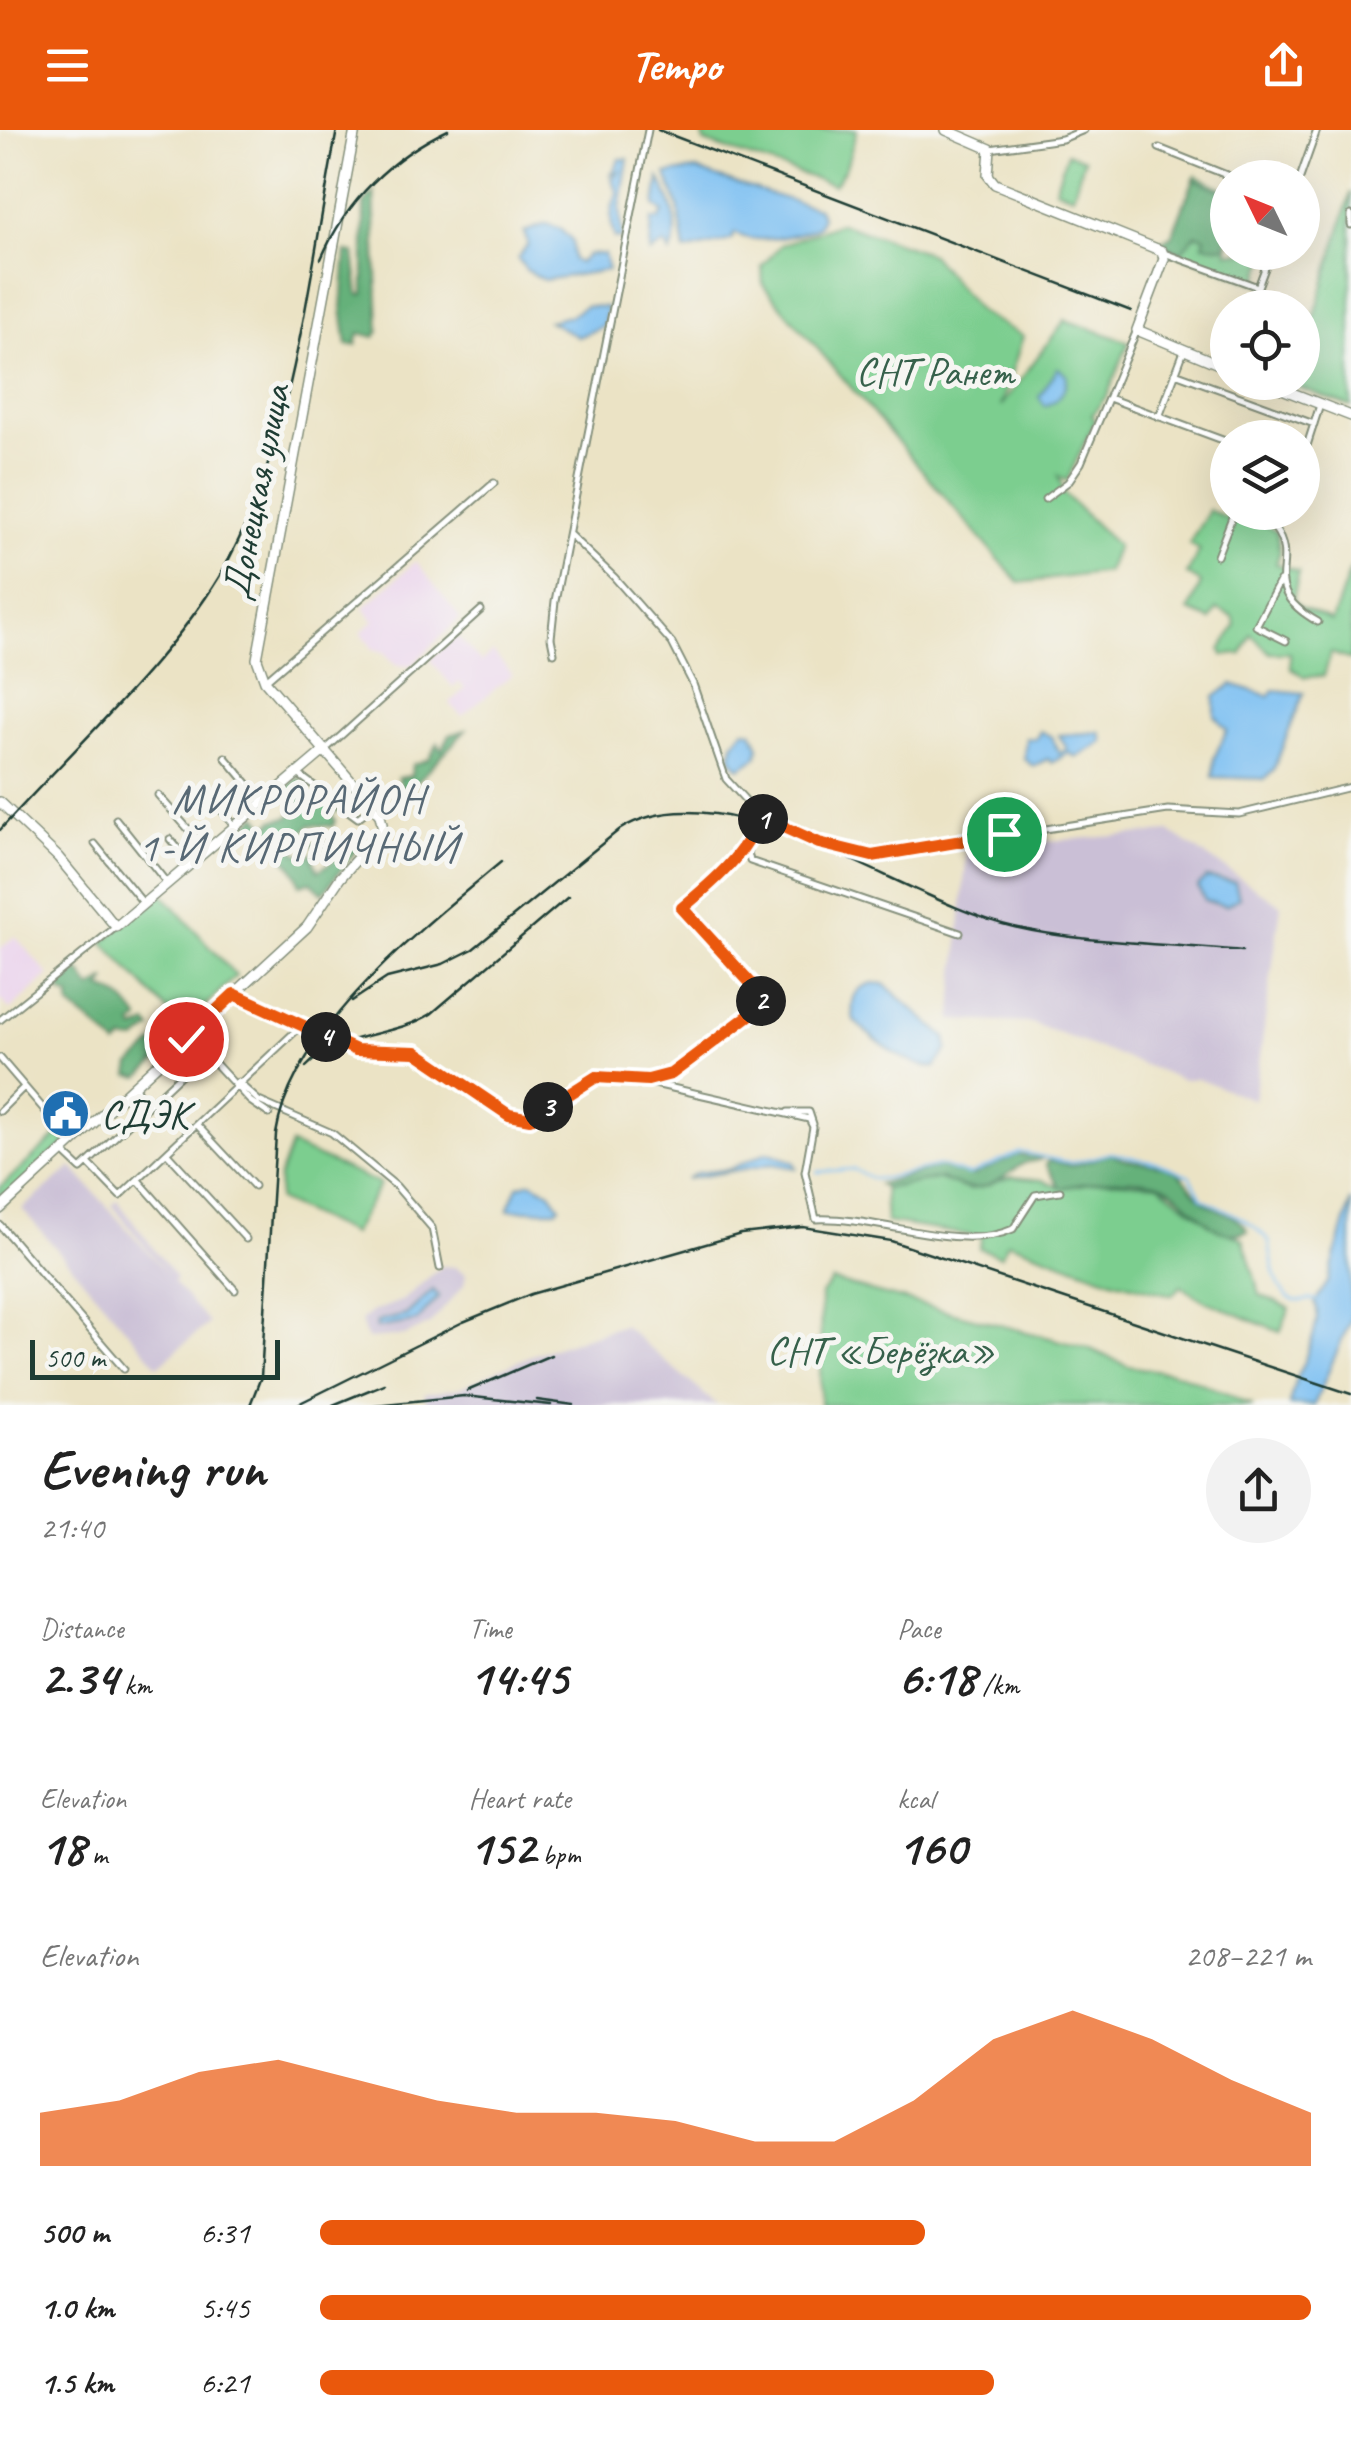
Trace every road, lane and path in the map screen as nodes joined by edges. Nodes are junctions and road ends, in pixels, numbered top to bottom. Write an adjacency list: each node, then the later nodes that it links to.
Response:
1 (355, 130): 39 (main road, Донецкая улица)
2 (648, 130): 32 (street)
3 (946, 130): 7 (main road)
4 (1084, 130): 7 (street)
5 (1317, 130): 8 (street)
6 (1159, 148): 9 (street)
7 (990, 149): 12 (main road)
8 (1306, 160)
9 (1210, 168)
10 (1351, 215): 11 (street)
11 (1351, 225)
12 (1164, 253): 13 (street); 16 (main road)
13 (1210, 270)
14 (1211, 270): 15 (street)
15 (1264, 270)
16 (1138, 330): 17 (main road); 20 (street)
17 (1184, 350): 18 (main road); 19 (street)
18 (1210, 361)
19 (1175, 373): 24 (street); 25 (street)
20 (1110, 398): 24 (street); 29 (street)
21 (1308, 400): 22 (main road)
22 (1320, 405): 23 (main road); 26 (street)
23 (1351, 416)
24 (1158, 417): 27 (street)
25 (1303, 420)
26 (1315, 420)
27 (1210, 436)
28 (494, 483): 39 (street)
29 (1045, 500)
30 (1227, 530): 33 (street)
31 (1275, 530): 34 (street)
32 (570, 536): 38 (street); 49 (street)
33 (1216, 556)
34 (1280, 581): 36 (street); 37 (street)
35 (481, 610): 40 (street)
36 (1318, 622)
37 (1286, 641)
38 (554, 653)
39 (265, 681): 40 (main road)
40 (325, 750): 42 (main road); 48 (main road)
41 (224, 757): 47 (street)
42 (298, 774): 47 (main road); 48 (street)
43 (1351, 787): 49 (street)
44 (206, 791): 51 (street)
45 (158, 795): 55 (street)
46 (0, 802): 59 (main road)
47 (264, 804): 51 (main road)
48 (372, 806): 61 (main road)
49 (759, 816): 52 (street)
50 (116, 820): 57 (street)
51 (237, 828): 55 (main road)
52 (752, 832): 60 (street); 67 (street)
53 (170, 839): 56 (street)
54 (94, 844): 58 (street)
55 (208, 851): 56 (main road)
56 (190, 863): 57 (main road)
57 (167, 884): 58 (main road)
58 (144, 904): 59 (main road)
59 (116, 927): 62 (street)
60 (960, 932)
61 (234, 994): 63 (street); 64 (main road)
62 (0, 1020)
63 (300, 1026): 67 (street); 68 (street)
64 (190, 1036): 65 (street); 70 (main road)
65 (204, 1052): 68 (street); 71 (street)
66 (0, 1059): 69 (street)
67 (634, 1079): 81 (street)
68 (237, 1084): 73 (street); 74 (street); 85 (street)
69 (24, 1086): 72 (street); 75 (street)
70 (135, 1087): 71 (street); 75 (main road)
71 (146, 1108): 78 (street)
72 (0, 1111)
73 (269, 1114)
74 (198, 1124): 77 (street); 80 (street)
75 (73, 1143): 76 (main road)
76 (63, 1152): 78 (street); 82 (main road)
77 (167, 1152): 79 (street); 84 (street)
78 (88, 1163): 79 (street)
79 (138, 1180): 86 (street)
80 (254, 1186)
81 (1060, 1191)
82 (0, 1209)
83 (0, 1225): 87 (street)
84 (246, 1239)
85 (440, 1268)
86 (235, 1290)
87 (124, 1369)

